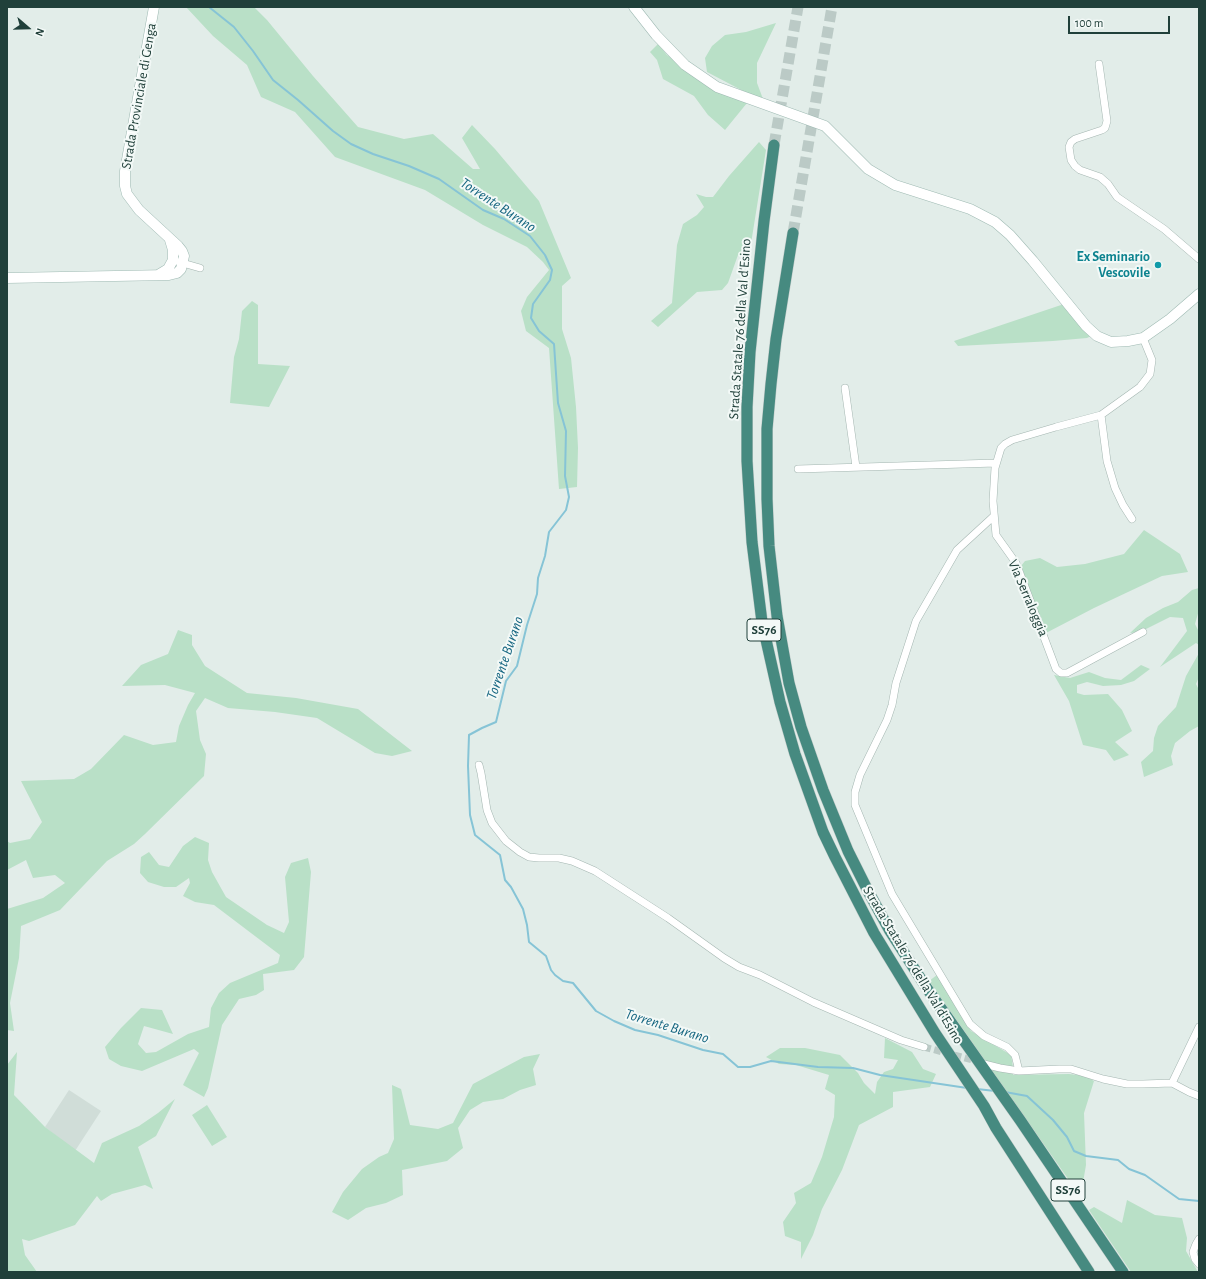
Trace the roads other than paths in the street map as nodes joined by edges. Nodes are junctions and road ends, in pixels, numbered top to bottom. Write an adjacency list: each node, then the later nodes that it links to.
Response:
1 (154, 7): 6 (main road, Strada Provinciale di Genga)
2 (634, 7): 14 (main road)
3 (1099, 64): 7 (street)
4 (774, 145): 32 (highway, Strada Statale 76 della Val d'Esino / SS76)
5 (792, 233): 33 (highway, Strada Statale 76 della Val d'Esino / SS76)
6 (170, 240): 8 (main road); 9 (main road, Strada Provinciale di Genga)
7 (1199, 259)
8 (173, 260): 9 (street); 11 (main road)
9 (183, 262): 10 (street); 11 (main road)
10 (200, 268)
11 (158, 275): 12 (main road)
12 (7, 278)
13 (1199, 294): 14 (main road)
14 (1143, 338): 16 (street, Via Serraloggia)
15 (845, 388): 18 (street)
16 (1101, 415): 17 (street, Via Serraloggia); 21 (street)
17 (996, 463): 18 (street); 20 (street, Via Serraloggia)
18 (856, 467): 19 (street)
19 (798, 469)
20 (994, 516): 22 (street, Via Serraloggia); 27 (street)
21 (1132, 519)
22 (1143, 632)
23 (479, 765): 25 (street)
24 (1199, 1027): 28 (street)
25 (924, 1048)
26 (984, 1064): 27 (street)
27 (1019, 1071): 28 (street)
28 (1172, 1083): 29 (street)
29 (1199, 1096)
30 (1199, 1239): 31 (street)
31 (1199, 1264)
32 (1089, 1272)
33 (1124, 1272)

